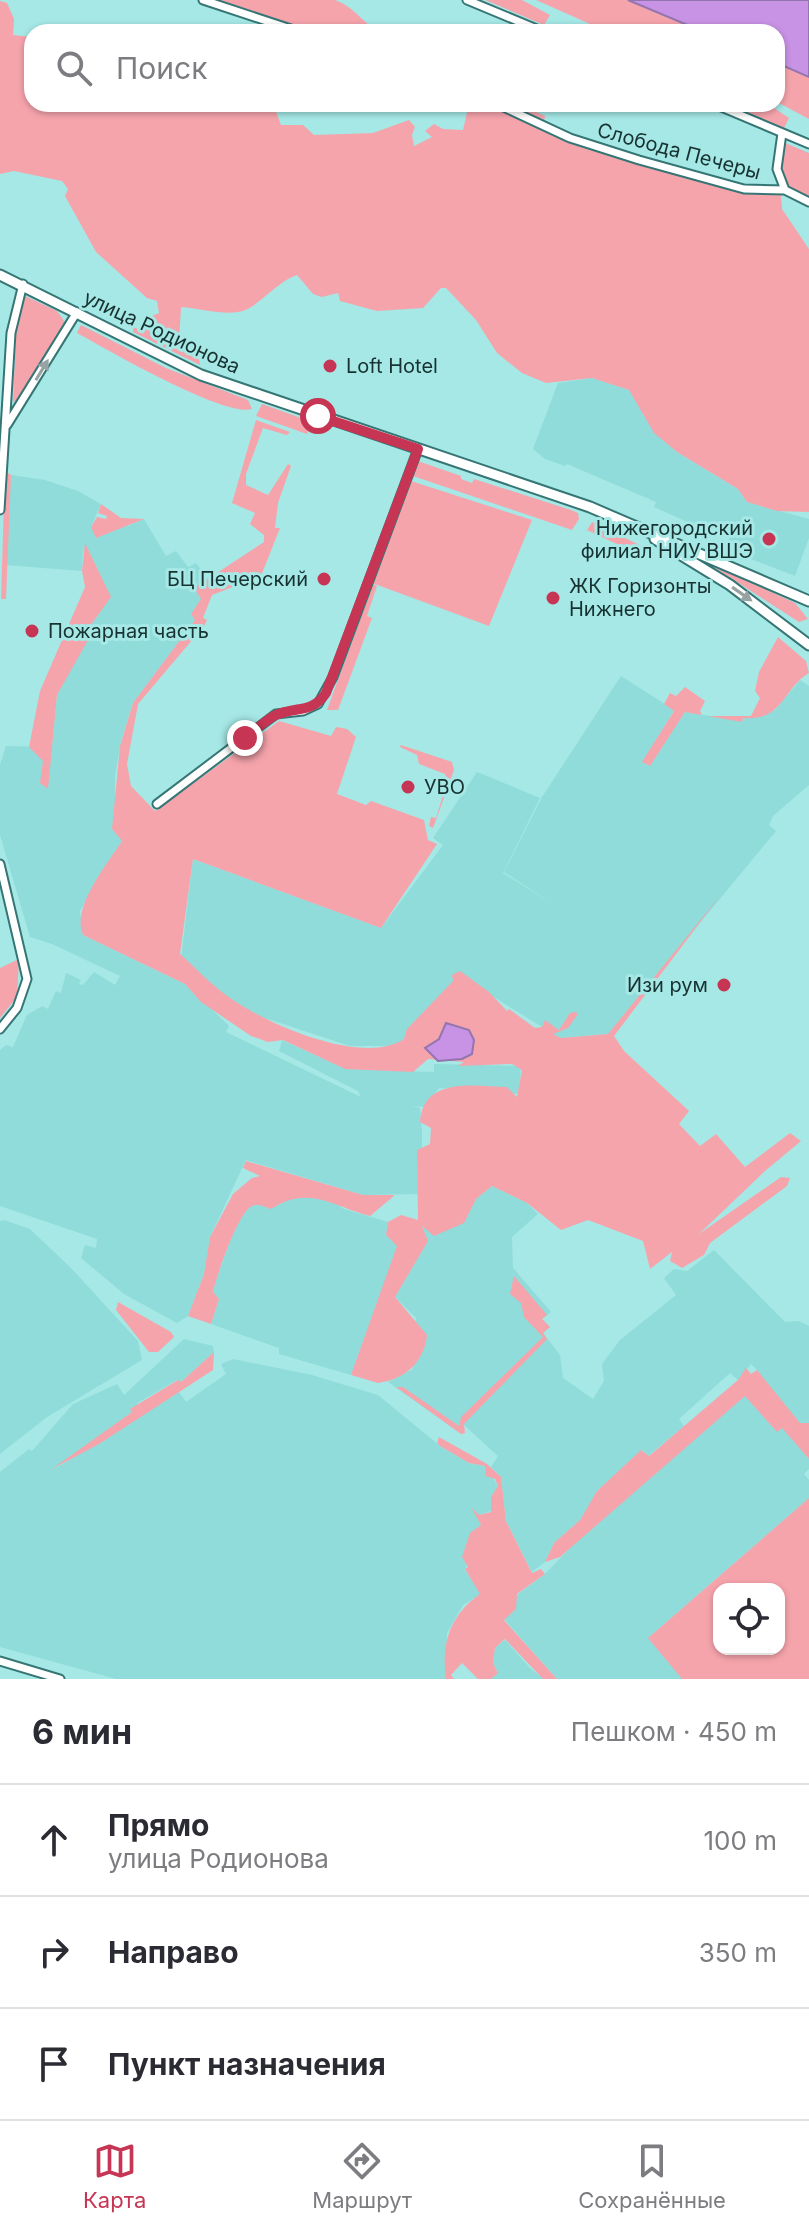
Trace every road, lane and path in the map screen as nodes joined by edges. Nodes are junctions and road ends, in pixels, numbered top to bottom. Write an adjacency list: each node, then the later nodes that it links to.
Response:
1 (203, 0): 3 (street)
2 (467, 0): 4 (street)
3 (276, 24)
4 (525, 24)
5 (514, 112): 9 (street, Слобода Печеры)
6 (733, 112): 7 (street)
7 (782, 133): 8 (street); 9 (street)
8 (809, 144)
9 (785, 190): 10 (street, Слобода Печеры)
10 (809, 202)
11 (0, 275): 12 (main road, улица Родионова)
12 (23, 284): 13 (main road, улица Родионова); 14 (street)
13 (77, 312): 15 (street, one-way to 13); 18 (main road, улица Родионова)
14 (4, 402): 15 (street); 16 (street)
15 (21, 406): 16 (street)
16 (5, 427): 17 (street)
17 (2, 441): 19 (street)
18 (418, 449): 21 (main road, улица Родионова); 24 (street)
19 (1, 483): 20 (street)
20 (0, 510)
21 (629, 522): 22 (main road, улица Родионова); 23 (main road, улица Родионова, one-way to 23)
22 (809, 601)
23 (809, 645)
24 (157, 804)
25 (0, 864): 26 (street)
26 (0, 1029)
27 (0, 1661): 28 (street)
28 (60, 1679)

